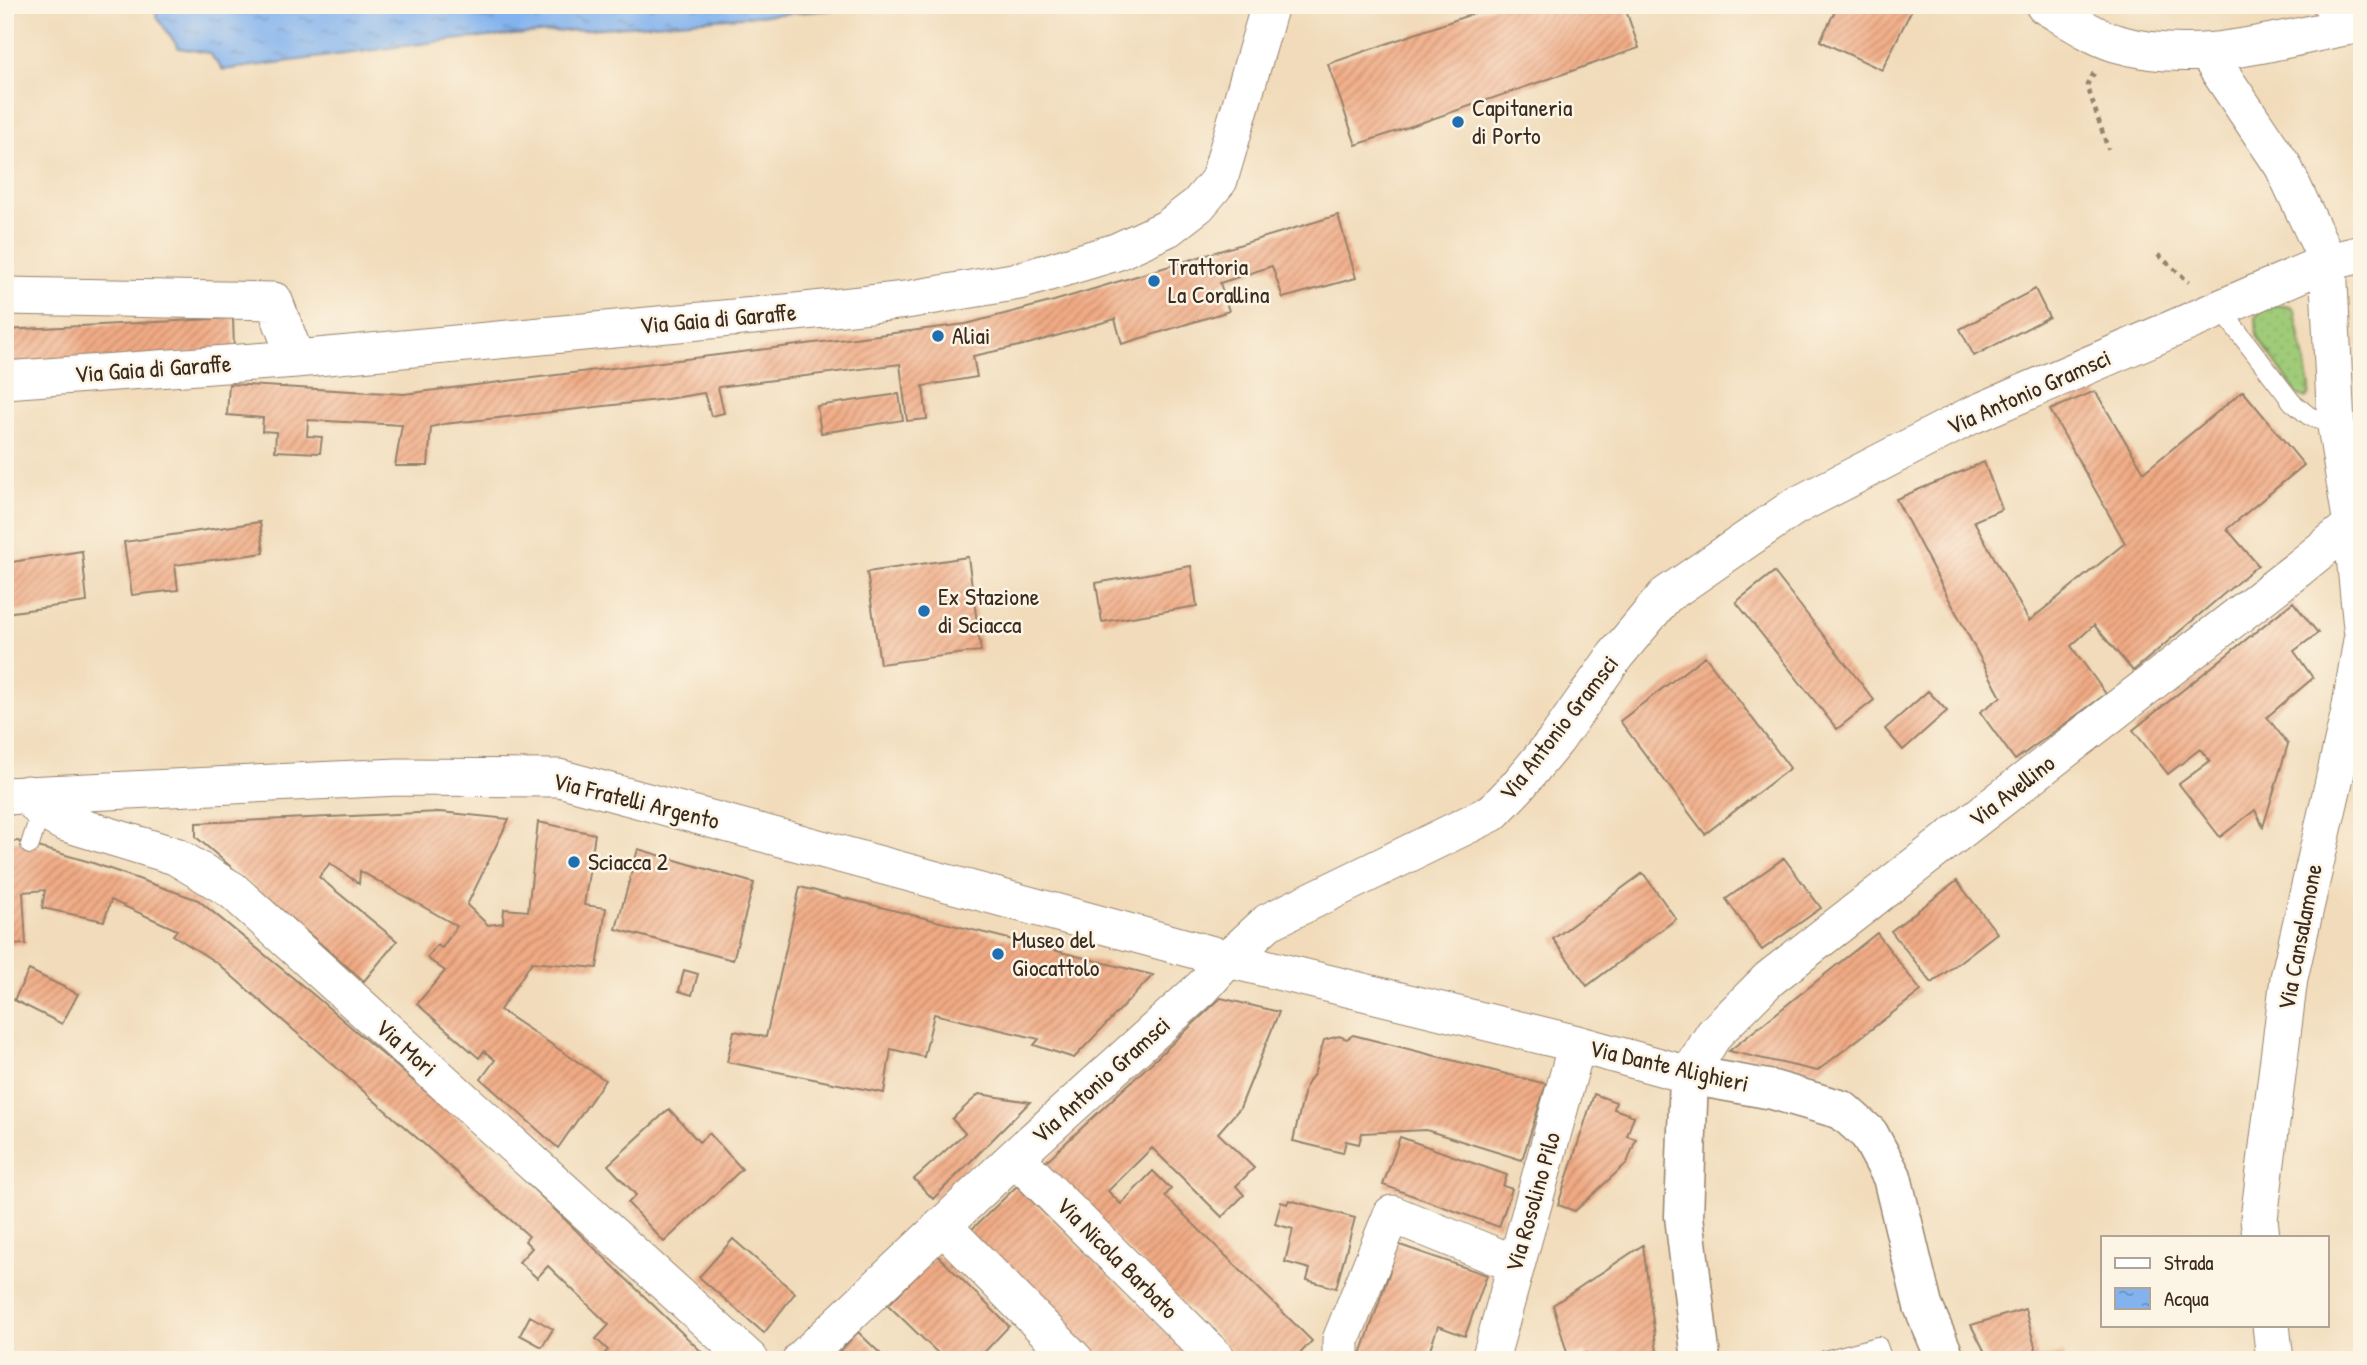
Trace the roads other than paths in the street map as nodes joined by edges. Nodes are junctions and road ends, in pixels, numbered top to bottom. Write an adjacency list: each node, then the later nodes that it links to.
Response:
1 (1270, 5): 8 (street, Via Gaia di Garaffe)
2 (2054, 8): 4 (street)
3 (2342, 19): 4 (street)
4 (2207, 53): 5 (street)
5 (2345, 258): 7 (street, Via Antonio Gramsci); 10 (street)
6 (5, 296): 8 (street)
7 (2220, 309): 10 (lane); 16 (street, Via Antonio Gramsci)
8 (296, 359): 9 (street, Via Gaia di Garaffe)
9 (5, 380)
10 (2336, 426): 11 (street)
11 (2352, 525): 12 (street); 18 (street, Via Avellino)
12 (2362, 628)
13 (2362, 640): 21 (street, Via Cansalamone)
14 (24, 800): 15 (lane); 16 (street, Via Fratelli Argento); 24 (street, Via Mori)
15 (30, 845)
16 (1228, 959): 17 (street, Via Dante Alighieri); 19 (street, Via Antonio Gramsci)
17 (1577, 1044): 18 (street, Via Dante Alighieri); 22 (street, Via Rosolino Pilo)
18 (1689, 1075): 30 (street); 33 (street, Via Dante Alighieri)
19 (1015, 1157): 20 (street, Via Antonio Gramsci); 27 (street, Via Nicola Barbato)
20 (942, 1225): 25 (street, Via Antonio Gramsci); 26 (street)
21 (2261, 1236)
22 (1515, 1264): 28 (street); 29 (street, Via Rosolino Pilo)
23 (2271, 1326): 34 (street)
24 (750, 1360)
25 (802, 1360)
26 (1075, 1360)
27 (1218, 1360)
28 (1341, 1360)
29 (1490, 1360)
30 (1701, 1360)
31 (1825, 1360): 32 (lane)
32 (1883, 1360)
33 (1946, 1360)
34 (2274, 1360)

